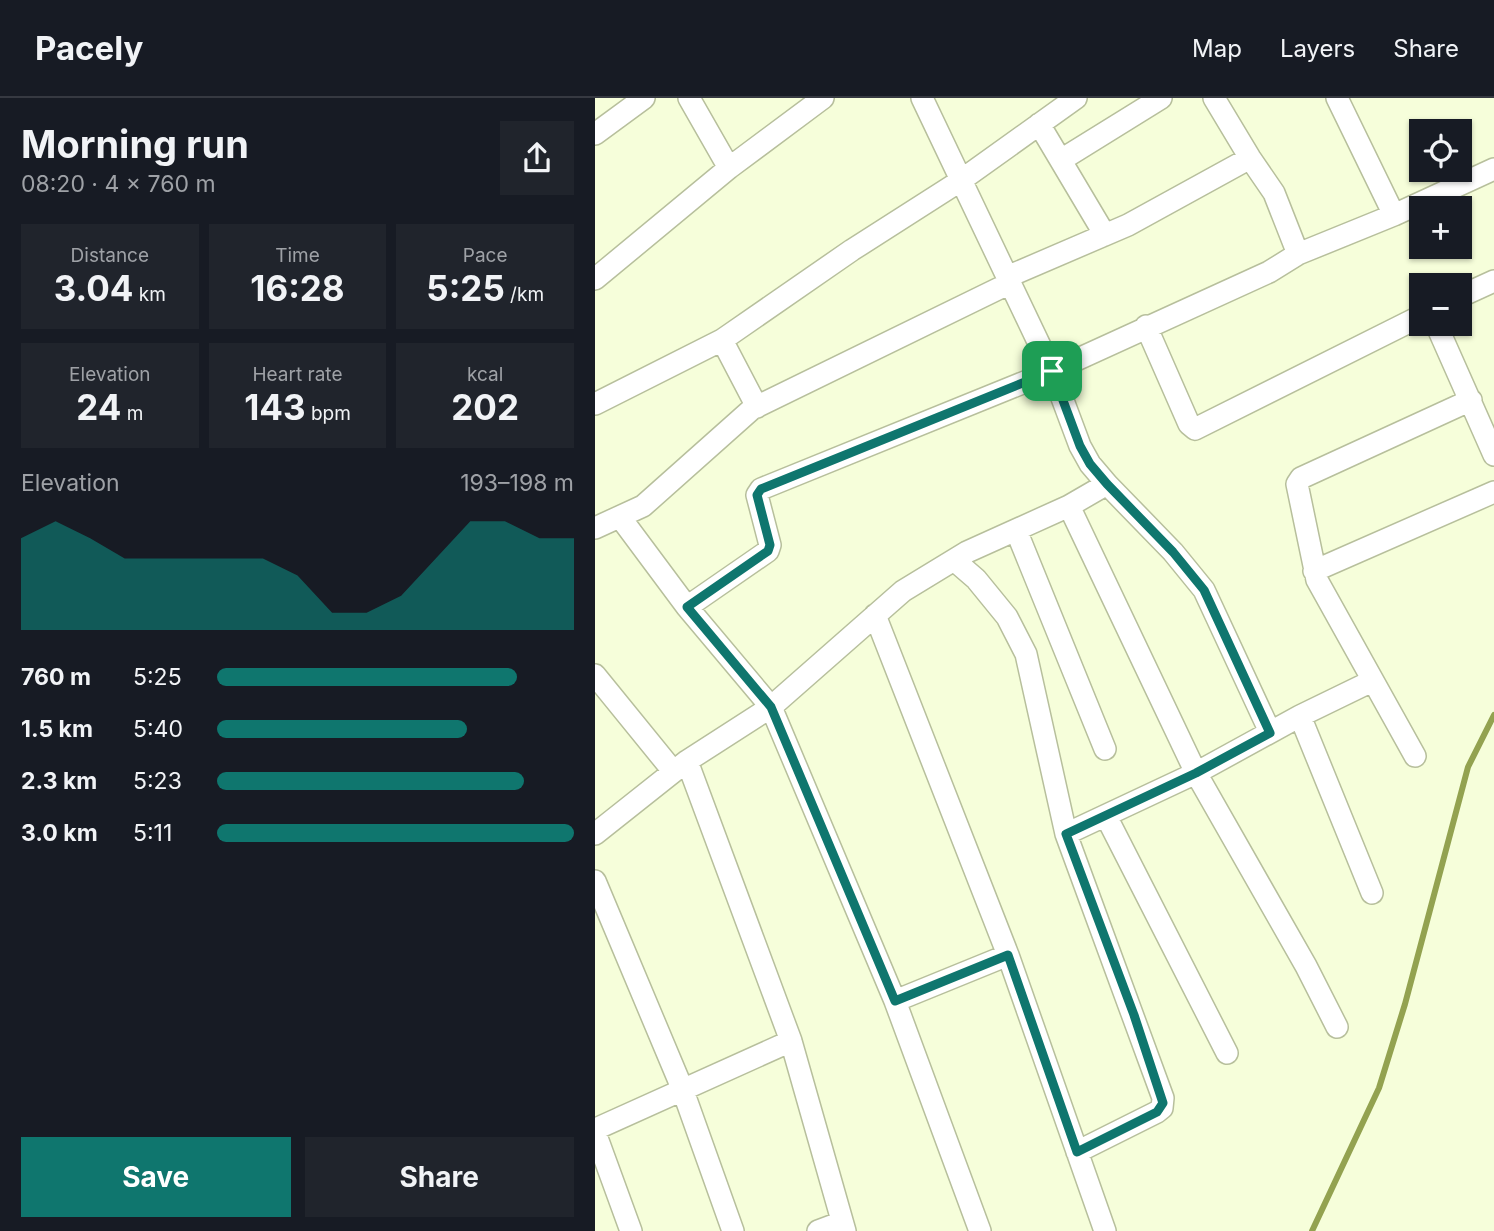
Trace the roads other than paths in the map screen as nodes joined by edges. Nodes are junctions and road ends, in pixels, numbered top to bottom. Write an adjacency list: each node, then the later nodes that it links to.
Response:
1 (644, 98): 10 (street)
2 (689, 98): 13 (street)
3 (823, 98): 13 (street)
4 (922, 98): 15 (street)
5 (1076, 98): 9 (street)
6 (1161, 98): 12 (street)
7 (1214, 98): 11 (street)
8 (1337, 98): 16 (street)
9 (1039, 124): 12 (street); 15 (street)
10 (595, 134)
11 (1250, 158): 17 (street); 18 (street)
12 (1061, 160): 17 (street)
13 (729, 169): 19 (street)
14 (1494, 169): 16 (street)
15 (960, 181): 20 (street); 26 (street)
16 (1394, 215): 18 (street)
17 (1105, 235): 20 (street)
18 (1298, 254): 24 (street)
19 (595, 279)
20 (1008, 280): 27 (street); 30 (street)
21 (1494, 281): 22 (street)
22 (1472, 291)
23 (1409, 322): 24 (street)
24 (1146, 326): 27 (street)
25 (1442, 336): 28 (street)
26 (722, 340): 29 (street); 30 (street)
27 (1052, 371): 32 (street); 40 (street)
28 (1471, 400): 31 (street); 39 (street)
29 (595, 404)
30 (757, 407): 35 (street)
31 (1494, 455)
32 (1107, 484): 34 (street); 46 (street)
33 (1494, 492): 39 (street)
34 (1069, 506): 37 (street); 50 (street)
35 (620, 517): 36 (street); 40 (street)
36 (595, 528)
37 (1016, 530): 38 (street); 47 (street)
38 (954, 560): 41 (street); 52 (street)
39 (1314, 571): 43 (street)
40 (687, 607): 44 (street)
41 (874, 615): 44 (street); 56 (street)
42 (595, 675): 49 (street)
43 (1372, 681): 45 (street); 48 (street)
44 (771, 707): 49 (street); 57 (street)
45 (1300, 716): 46 (street); 55 (street)
46 (1270, 733): 50 (street)
47 (1105, 749)
48 (1415, 756)
49 (680, 766): 53 (street); 59 (street)
50 (1196, 773): 51 (street); 58 (street)
51 (1106, 816): 52 (street); 60 (street)
52 (1066, 834): 62 (street)
53 (595, 835)
54 (595, 881): 61 (street)
55 (1372, 893)
56 (1008, 955): 57 (street); 62 (street)
57 (895, 1001): 67 (street)
58 (1337, 1027)
59 (791, 1041): 61 (street); 63 (street)
60 (1227, 1053)
61 (683, 1088): 64 (street); 65 (street)
62 (1077, 1152): 68 (street)
63 (843, 1227): 66 (street)
64 (631, 1231)
65 (733, 1231)
66 (818, 1231)
67 (980, 1231)
68 (1105, 1231)

